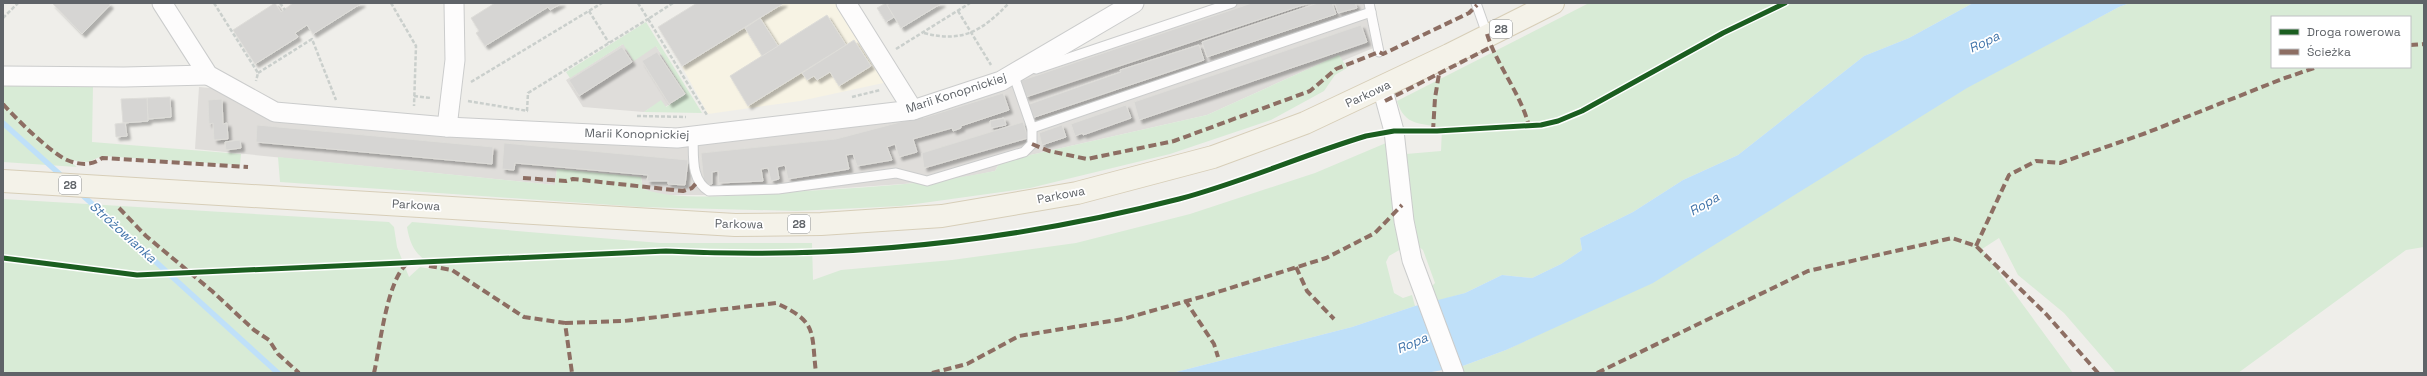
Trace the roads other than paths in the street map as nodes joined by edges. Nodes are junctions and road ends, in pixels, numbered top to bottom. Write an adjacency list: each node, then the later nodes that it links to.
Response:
1 (162, 3): 13 (street, Marii Konopnickiej)
2 (454, 3): 18 (street)
3 (846, 3): 17 (street)
4 (1134, 3): 15 (street, Marii Konopnickiej)
5 (1232, 3): 15 (lane)
6 (1476, 3): 10 (lane)
7 (1540, 3): 10 (main road, Parkowa / 28)
8 (1553, 3): 12 (main road, Parkowa / 28)
9 (1370, 8): 11 (lane); 19 (lane)
10 (1487, 34): 12 (main road, Parkowa / 28)
11 (1379, 52)
12 (1449, 55): 16 (main road, Parkowa / 28)
13 (208, 75): 14 (street); 18 (street, Marii Konopnickiej)
14 (3, 76)
15 (1007, 78): 17 (street, Marii Konopnickiej); 19 (lane)
16 (1382, 87): 21 (main road, Parkowa / 28); 22 (street)
17 (913, 110): 20 (street, Marii Konopnickiej)
18 (447, 127): 20 (street, Marii Konopnickiej)
19 (1032, 128): 20 (lane)
20 (693, 136)
21 (11, 181)
22 (1454, 373)

